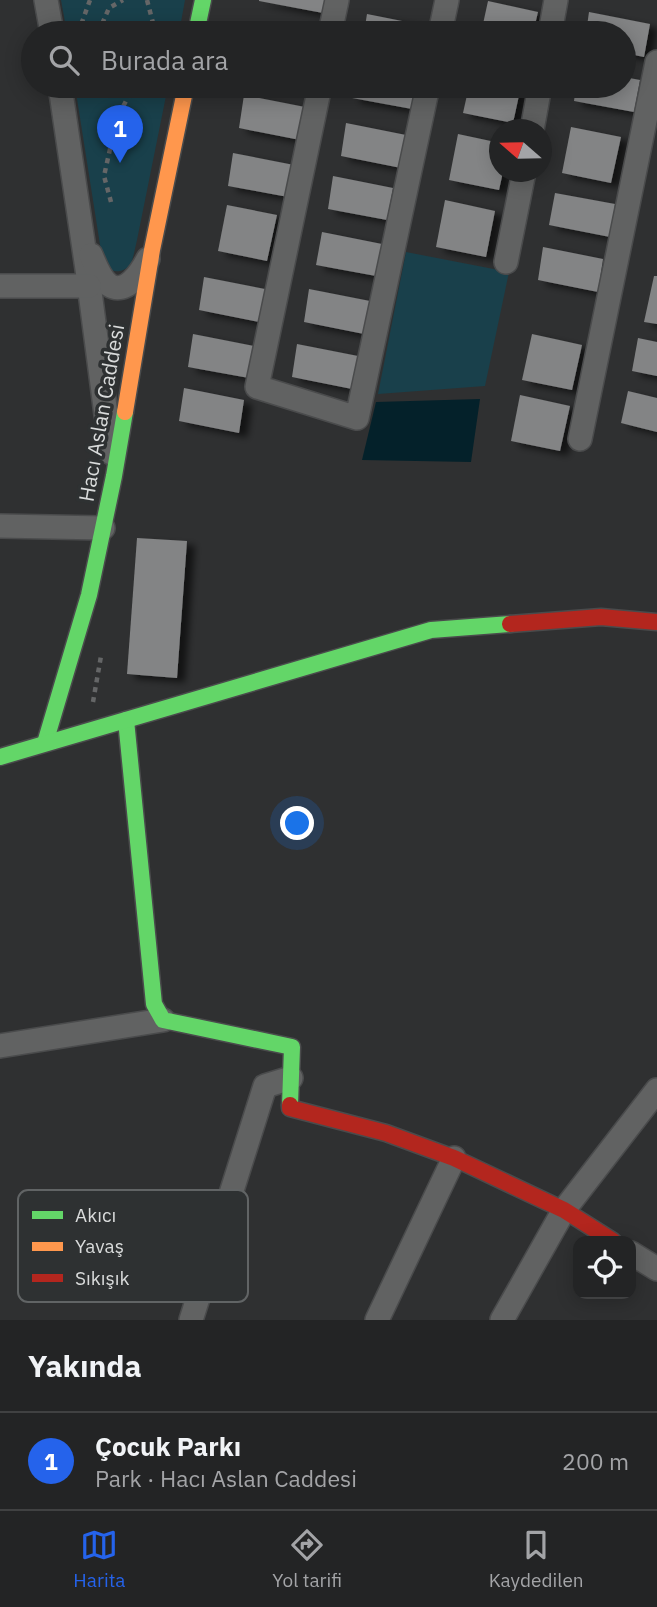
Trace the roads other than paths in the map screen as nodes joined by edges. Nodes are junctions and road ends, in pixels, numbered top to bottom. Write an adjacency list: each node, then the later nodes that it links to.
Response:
1 (46, 0): 6 (street)
2 (203, 0): 7 (street)
3 (337, 0): 8 (street)
4 (447, 0): 9 (street)
5 (556, 0): 10 (street)
6 (49, 21)
7 (199, 21)
8 (333, 21)
9 (443, 21)
10 (552, 21)
11 (657, 62): 24 (street)
12 (62, 98): 19 (street)
13 (184, 98): 20 (street, Hacı Aslan Caddesi)
14 (317, 98): 15 (street)
15 (425, 98)
16 (538, 98): 17 (street)
17 (534, 119)
18 (522, 182): 21 (street)
19 (83, 239): 20 (street); 23 (street)
20 (151, 254): 25 (street, Hacı Aslan Caddesi)
21 (506, 262)
22 (0, 286): 23 (street)
23 (89, 286): 25 (street)
24 (580, 439)
25 (114, 475): 27 (street, Hacı Aslan Caddesi)
26 (0, 526): 27 (street)
27 (103, 528): 30 (street, Hacı Aslan Caddesi)
28 (657, 622): 29 (street)
29 (126, 720): 30 (street); 32 (street)
30 (45, 743): 31 (street)
31 (0, 757)
32 (163, 1020): 33 (street); 34 (street)
33 (0, 1046)
34 (292, 1078): 36 (street); 37 (street)
35 (657, 1090): 38 (street)
36 (454, 1158): 38 (street); 44 (street)
37 (232, 1190)
38 (564, 1210): 39 (street); 45 (street)
39 (605, 1236)
40 (636, 1256): 41 (street)
41 (657, 1269)
42 (197, 1302): 43 (street)
43 (191, 1320)
44 (377, 1320)
45 (502, 1320)

